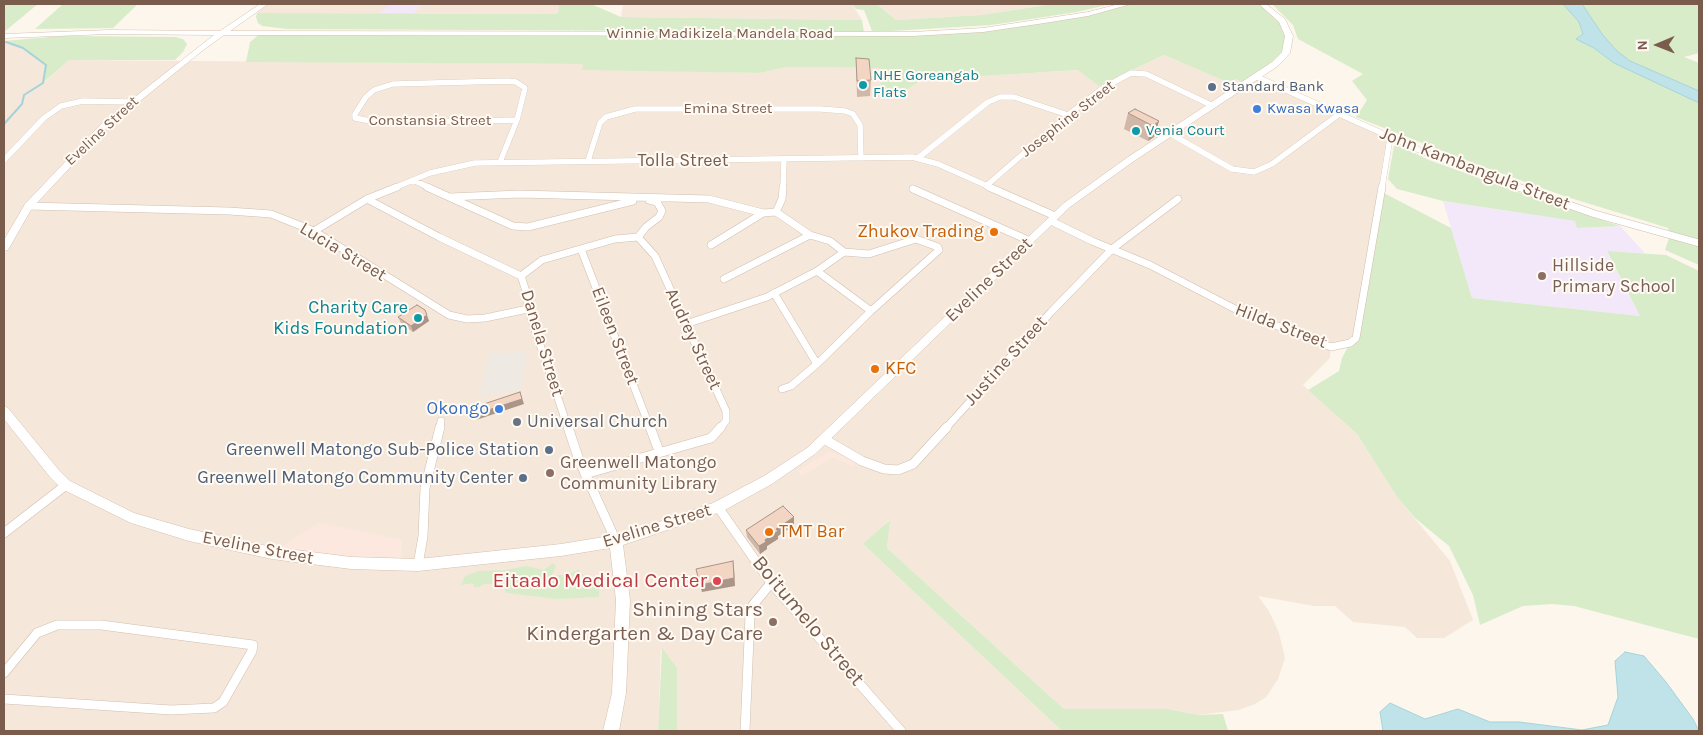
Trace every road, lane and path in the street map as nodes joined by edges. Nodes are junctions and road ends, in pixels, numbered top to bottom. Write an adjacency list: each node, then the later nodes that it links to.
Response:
1 (264, 4): 4 (street)
2 (1127, 4): 7 (street, Winnie Madikizela Mandela Road)
3 (1262, 4): 10 (street, Eveline Street)
4 (252, 12): 5 (street); 6 (street, Eveline Street); 7 (street)
5 (191, 32): 6 (street, Winnie Madikizela Mandela Road); 8 (street, Winnie Madikizela Mandela Road); 9 (street)
6 (223, 32): 7 (street, Winnie Madikizela Mandela Road); 9 (street, Eveline Street)
7 (263, 32): 9 (street)
8 (4, 36)
9 (202, 47): 11 (street, Eveline Street)
10 (1257, 77): 12 (street, Eveline Street); 14 (street, John Kambangula Street)
11 (131, 102): 20 (street); 31 (street, Eveline Street)
12 (1211, 105): 13 (street, Josephine Street); 16 (street, Eveline Street)
13 (1068, 115): 19 (street); 25 (street, Josephine Street)
14 (1338, 115): 16 (street); 17 (street, John Kambangula Street)
15 (517, 120): 15 (street, Constansia Street); 22 (street, Constansia Street)
16 (1169, 133): 34 (street, Eveline Street)
17 (1390, 138): 39 (street, John Kambangula Street); 43 (street, Hilda Street)
18 (860, 158): 19 (street, Tolla Street); 21 (street, Tolla Street); 23 (street, Emina Street)
19 (918, 158): 25 (street, Tolla Street)
20 (4, 160)
21 (784, 160): 23 (street, Tolla Street); 32 (street)
22 (500, 162): 23 (street, Tolla Street); 24 (street, Tolla Street)
23 (588, 162)
24 (413, 180): 27 (street); 29 (street, Tolla Street)
25 (986, 186): 34 (street, Tolla Street)
26 (914, 189): 38 (street)
27 (450, 197): 28 (street); 28 (street)
28 (644, 198): 33 (street); 37 (street)
29 (368, 199): 35 (street, Tolla Street); 46 (street, Danela Street)
30 (1178, 199): 43 (street, Justine Street)
31 (28, 206): 35 (street, Lucia Street); 41 (street, Eveline Street)
32 (776, 212): 33 (street); 36 (street)
33 (764, 213): 40 (street)
34 (1053, 218): 38 (street, Eveline Street); 43 (street, Hilda Street)
35 (314, 231): 49 (street, Lucia Street)
36 (810, 234): 44 (street); 47 (street)
37 (638, 237): 42 (street); 51 (street, Audrey Street)
38 (1030, 241): 56 (street, Eveline Street)
39 (1699, 243)
40 (710, 245)
41 (4, 248)
42 (582, 249): 46 (street); 57 (street, Eileen Street)
43 (1112, 249): 56 (street, Justine Street)
44 (844, 252): 45 (street); 50 (street)
45 (817, 271): 48 (street); 50 (street)
46 (521, 276): 49 (street, Danela Street)
47 (724, 279)
48 (774, 293): 51 (street); 52 (street)
49 (528, 309): 58 (street, Danela Street)
50 (870, 311): 52 (street)
51 (686, 324): 57 (street, Audrey Street)
52 (817, 364): 53 (street)
53 (782, 389)
54 (4, 411): 59 (street, Eveline Street)
55 (441, 421): 63 (street)
56 (824, 438): 60 (street, Eveline Street)
57 (659, 451): 58 (street, Audrey Street)
58 (585, 474): 62 (street, Danela Street)
59 (66, 485): 61 (street); 63 (street, Eveline Street)
60 (718, 507): 62 (street, Eveline Street); 64 (street, Boitumelo Street)
61 (4, 533)
62 (616, 541): 63 (street, Eveline Street); 67 (street)
63 (418, 566)
64 (771, 583): 68 (street); 69 (street, Boitumelo Street)
65 (4, 673): 66 (street)
66 (4, 699)
67 (610, 731)
68 (745, 731)
69 (901, 731)

